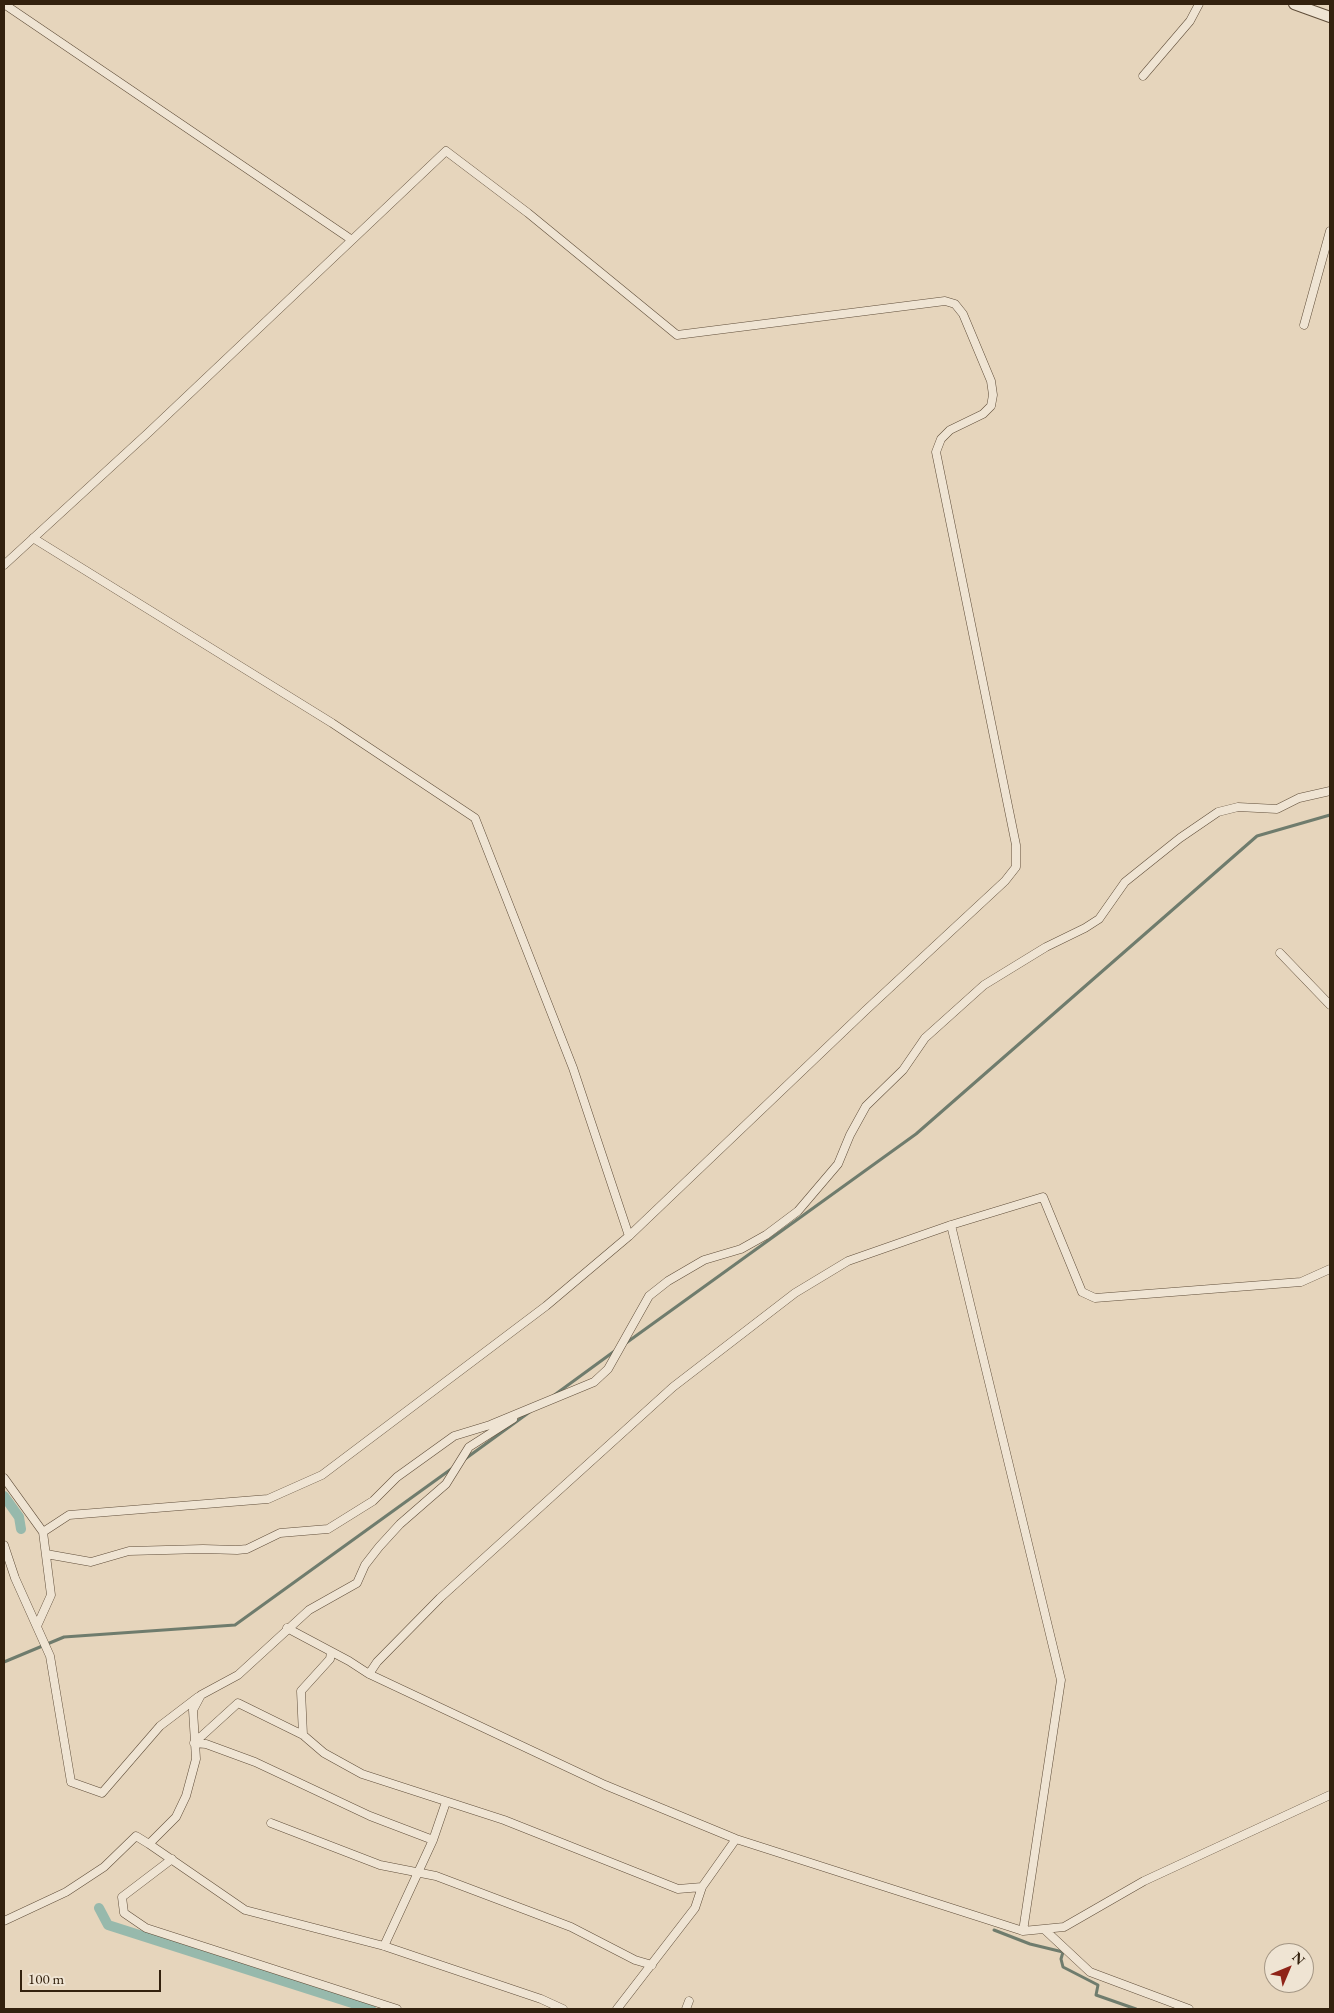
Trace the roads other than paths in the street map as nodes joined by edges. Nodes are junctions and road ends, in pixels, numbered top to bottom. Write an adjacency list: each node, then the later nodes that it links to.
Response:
1 (4, 4): 7 (street)
2 (1199, 4): 5 (street)
3 (1294, 4): 4 (street)
4 (1330, 17)
5 (1143, 76)
6 (1330, 230): 8 (street)
7 (352, 240): 9 (street); 15 (street)
8 (1304, 325)
9 (33, 538): 10 (street); 15 (street)
10 (4, 565)
11 (1330, 791): 17 (street)
12 (1280, 953): 13 (street)
13 (1330, 1005)
14 (951, 1225): 16 (street); 25 (street); 40 (street)
15 (628, 1236): 19 (street)
16 (1330, 1269)
17 (521, 1412): 21 (street); 23 (street)
18 (4, 1478): 19 (street)
19 (43, 1532): 21 (street)
20 (4, 1545): 22 (street)
21 (46, 1554): 22 (street)
22 (37, 1626): 26 (street)
23 (287, 1628): 24 (street); 26 (street)
24 (331, 1652): 25 (street); 27 (street)
25 (369, 1674): 32 (street)
26 (201, 1695): 28 (street)
27 (303, 1734): 28 (street); 30 (street)
28 (194, 1743): 33 (street); 34 (street)
29 (1330, 1795): 39 (street)
30 (446, 1802): 33 (street); 37 (street)
31 (271, 1823): 36 (street)
32 (736, 1838): 37 (street); 40 (street)
33 (434, 1840): 36 (street)
34 (149, 1844): 35 (street); 38 (street)
35 (172, 1859): 41 (street); 44 (street)
36 (419, 1873): 41 (street); 42 (street)
37 (702, 1887): 42 (street)
38 (4, 1921)
39 (1045, 1930): 40 (street); 48 (street)
40 (1023, 1931)
41 (384, 1946): 45 (street)
42 (652, 1965): 46 (street)
43 (689, 2001): 47 (street)
44 (397, 2009)
45 (563, 2009)
46 (617, 2009)
47 (686, 2009)
48 (1189, 2009)

